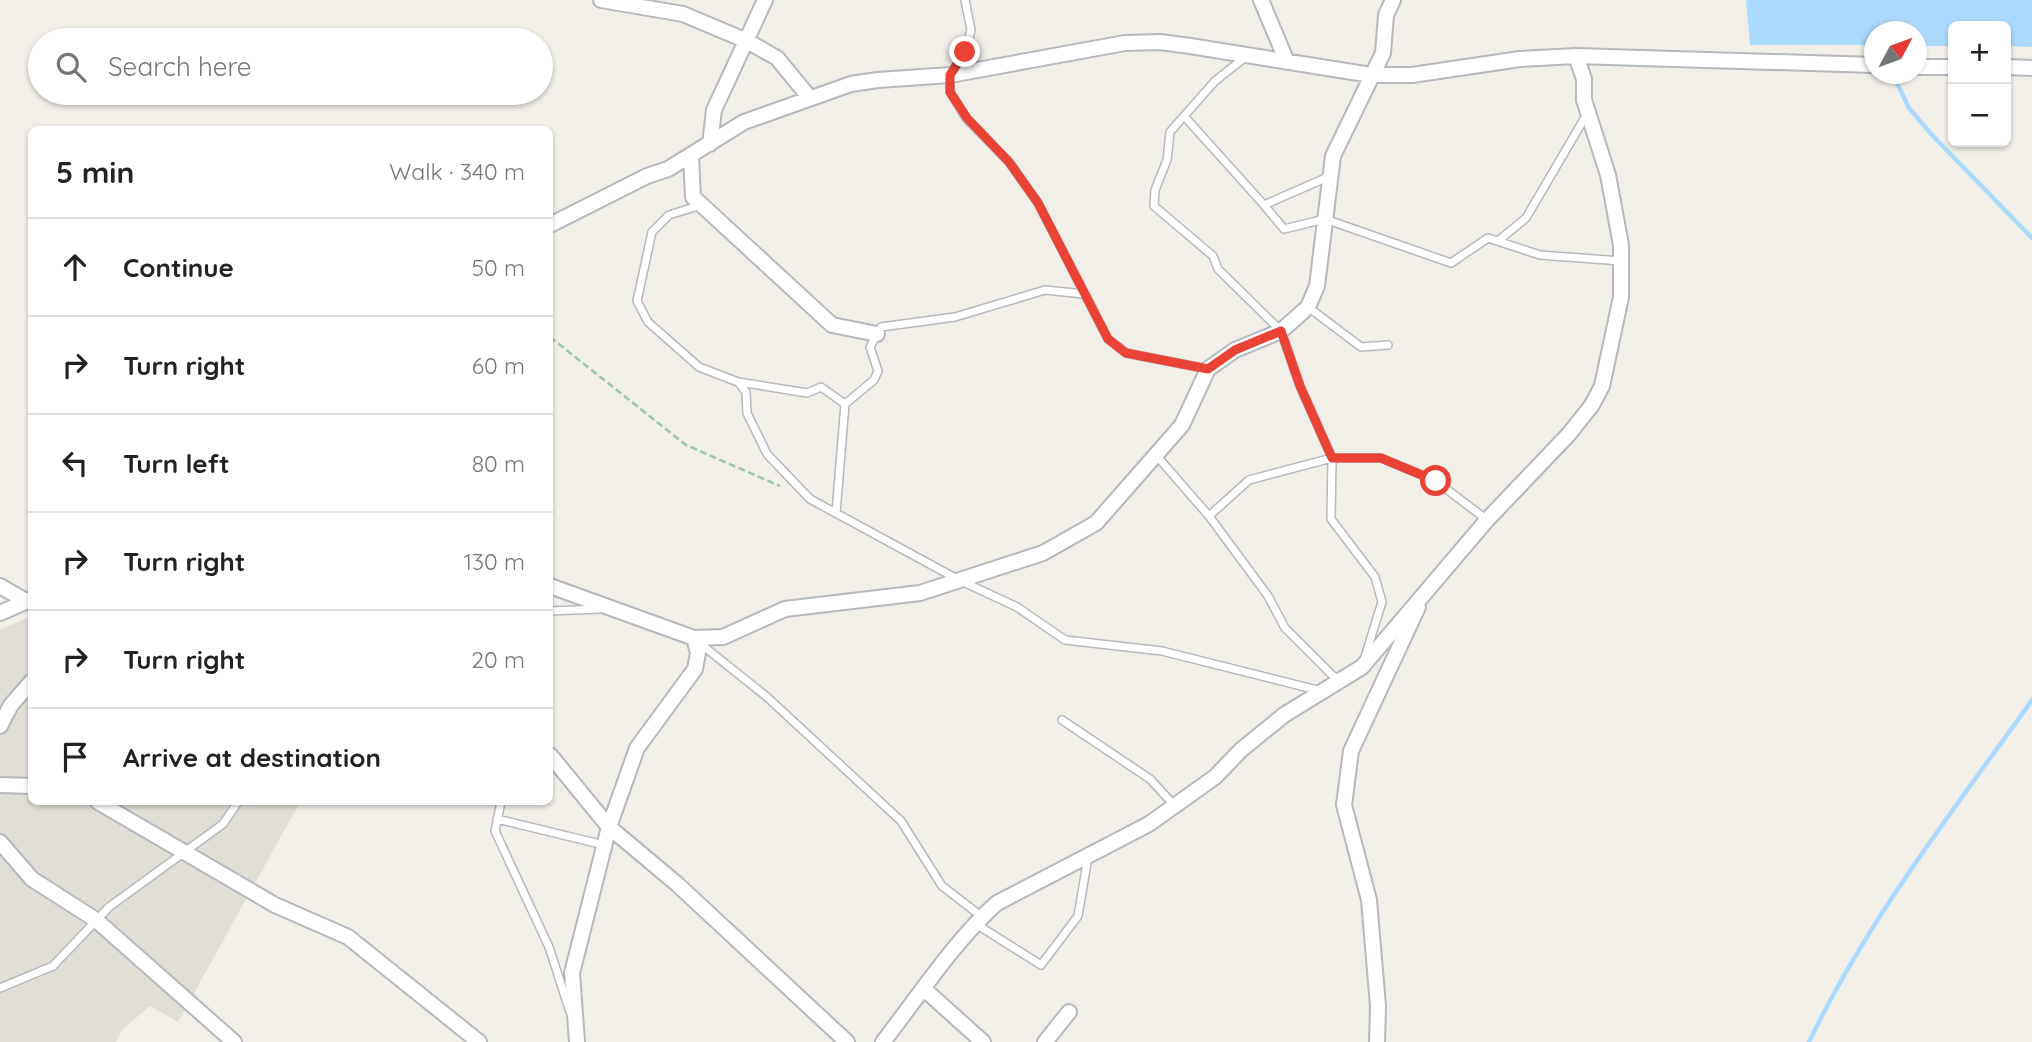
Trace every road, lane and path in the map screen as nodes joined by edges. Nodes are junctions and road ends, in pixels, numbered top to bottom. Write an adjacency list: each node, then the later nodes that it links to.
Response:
1 (601, 0): 6 (street)
2 (765, 0): 6 (street)
3 (965, 0): 15 (lane)
4 (1261, 0): 9 (street)
5 (1393, 0): 16 (street)
6 (747, 41): 17 (street); 20 (street)
7 (1248, 55): 9 (street); 15 (street); 19 (lane)
8 (1576, 56): 10 (street); 16 (street); 18 (street)
9 (1287, 62): 16 (street)
10 (1864, 65)
11 (1927, 67): 12 (street)
12 (1948, 67)
13 (2011, 67): 14 (street)
14 (2032, 68)
15 (950, 75): 17 (street); 29 (lane)
16 (1371, 75): 22 (street)
17 (809, 97): 20 (street)
18 (1588, 112): 27 (lane); 28 (street)
19 (1184, 116): 24 (lane); 31 (lane)
20 (710, 144): 21 (street)
21 (691, 156): 23 (street); 26 (street)
22 (1331, 176): 24 (lane); 25 (street)
23 (702, 205): 32 (street); 36 (lane)
24 (1264, 205): 25 (lane)
25 (1325, 219): 27 (lane); 30 (street)
26 (553, 223)
27 (1498, 241): 28 (lane)
28 (1621, 261): 43 (street)
29 (1084, 294): 32 (lane); 35 (lane)
30 (1308, 307): 31 (street); 34 (lane)
31 (1281, 331): 35 (street); 39 (lane)
32 (877, 334): 37 (lane)
33 (553, 339): 40 (path)
34 (1388, 345)
35 (1208, 369): 38 (street)
36 (738, 382): 37 (lane); 41 (lane)
37 (845, 404): 41 (lane)
38 (1156, 455): 42 (lane); 44 (street)
39 (1332, 458): 42 (lane); 43 (lane); 54 (lane)
40 (785, 488)
41 (836, 513): 44 (lane)
42 (1209, 516): 55 (lane)
43 (1487, 520): 47 (street)
44 (959, 580): 53 (street); 57 (lane)
45 (0, 586): 48 (street)
46 (553, 587): 50 (street)
47 (1427, 589): 54 (street); 85 (street)
48 (28, 600)
49 (28, 600): 52 (street)
50 (611, 608): 51 (lane); 53 (street)
51 (553, 611)
52 (0, 613)
53 (694, 638): 68 (street); 74 (lane)
54 (1362, 667): 55 (street)
55 (1338, 681): 57 (street)
56 (28, 685): 59 (street)
57 (1322, 691): 66 (street)
58 (1062, 720): 66 (lane)
59 (0, 726)
60 (553, 759): 68 (street)
61 (0, 785): 62 (street)
62 (28, 786)
63 (103, 805): 71 (street)
64 (236, 805): 71 (lane)
65 (500, 805): 67 (lane)
66 (1174, 805): 72 (street)
67 (498, 819): 70 (lane); 78 (lane)
68 (609, 827): 70 (street); 82 (street)
69 (0, 842): 73 (street)
70 (605, 845): 78 (street)
71 (184, 852): 73 (lane); 81 (street)
72 (1088, 855): 74 (street); 74 (lane)
73 (96, 920): 75 (lane); 80 (street)
74 (979, 920): 76 (street)
75 (0, 988)
76 (924, 989): 79 (street); 83 (street)
77 (1069, 1012): 84 (street)
78 (576, 1036)
79 (977, 1040)
80 (234, 1042)
81 (479, 1042)
82 (847, 1042)
83 (883, 1042)
84 (1045, 1042)
85 (1377, 1042)

